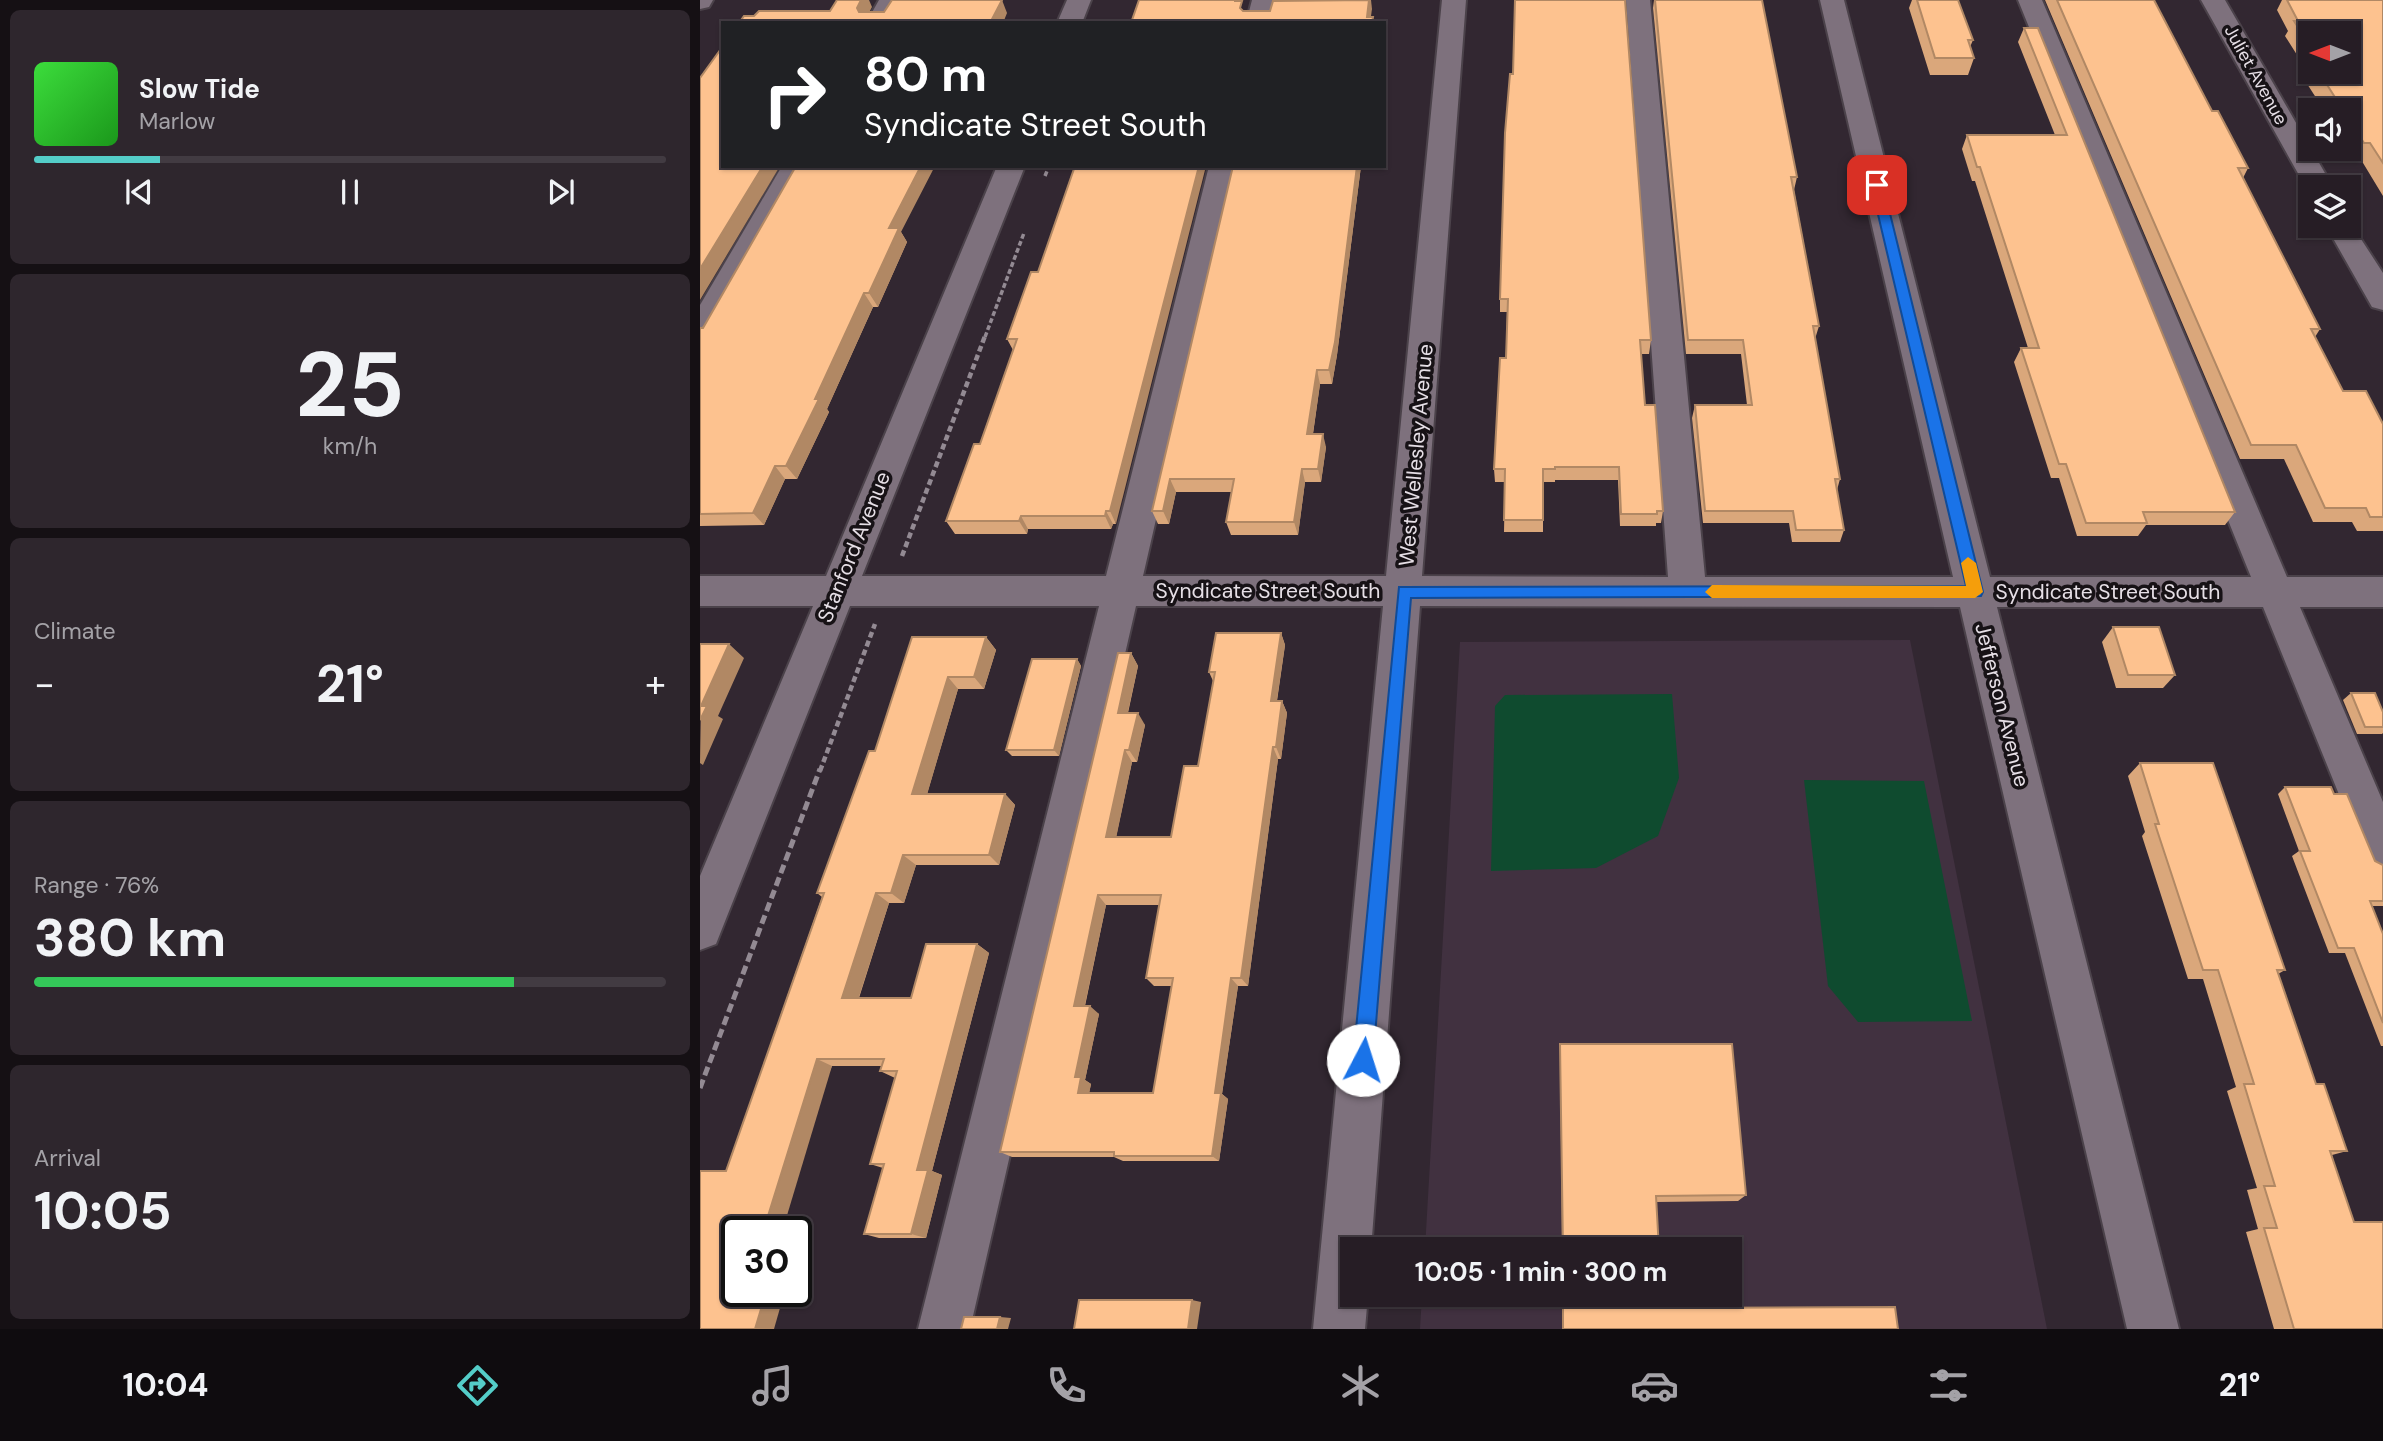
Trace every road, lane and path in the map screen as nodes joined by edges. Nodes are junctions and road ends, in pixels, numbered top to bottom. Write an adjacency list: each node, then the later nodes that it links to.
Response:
1 (891, 0): 9 (street)
2 (1079, 0): 10 (street)
3 (1264, 0): 11 (street)
4 (1454, 0): 26 (street, West Wellesley Avenue)
5 (1639, 0): 27 (street)
6 (1832, 0): 28 (street, Jefferson Avenue)
7 (2030, 0): 29 (street)
8 (2213, 0): 16 (street, Juliet Avenue)
9 (879, 21)
10 (1070, 21)
11 (1259, 21)
12 (795, 168): 21 (street)
13 (1009, 168): 24 (street, Stanford Avenue)
14 (1048, 168): 17 (path)
15 (1223, 168): 25 (street)
16 (2312, 175)
17 (1044, 179)
18 (1024, 231): 22 (path)
19 (2348, 238): 20 (street)
20 (2383, 300)
21 (700, 332)
22 (900, 563)
23 (700, 591): 24 (street, Syndicate Street South)
24 (836, 592): 25 (street, Syndicate Street South); 33 (street, Stanford Avenue)
25 (1120, 592): 26 (street, Syndicate Street South); 35 (street)
26 (1404, 592): 27 (street, Syndicate Street South); 36 (street, West Wellesley Avenue)
27 (1688, 592): 28 (street, Syndicate Street South)
28 (1975, 592): 29 (street, Syndicate Street South); 37 (street, Jefferson Avenue)
29 (2277, 592): 30 (street, Syndicate Street South); 32 (street)
30 (2383, 592)
31 (877, 618): 34 (path)
32 (2383, 852)
33 (700, 929)
34 (700, 1088)
35 (944, 1329)
36 (1339, 1329)
37 (2153, 1329)

